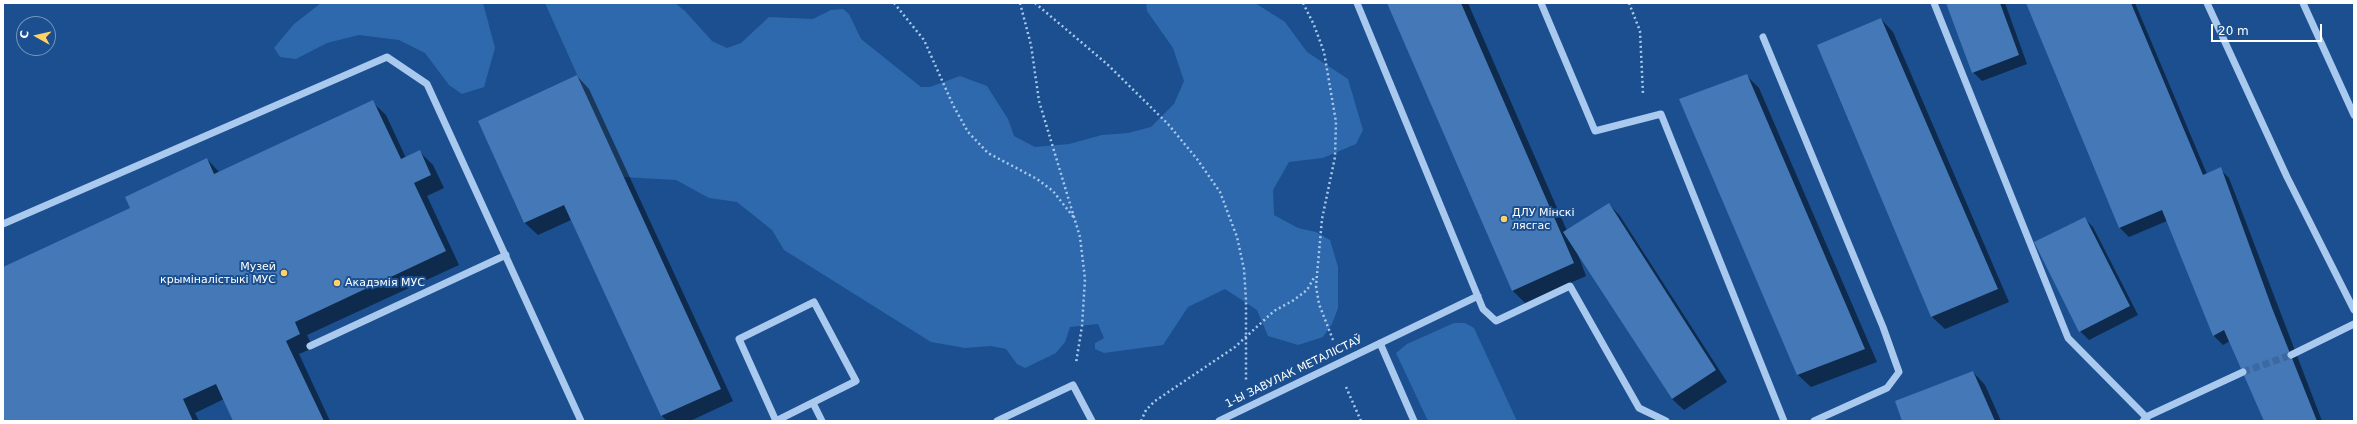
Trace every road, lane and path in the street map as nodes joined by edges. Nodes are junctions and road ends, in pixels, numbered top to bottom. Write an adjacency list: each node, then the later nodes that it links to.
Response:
1 (894, 3): 14 (path)
2 (1020, 3): 14 (path)
3 (1035, 3): 21 (path)
4 (1303, 3): 17 (path)
5 (1357, 3): 18 (street)
6 (1541, 3): 13 (street)
7 (1628, 3): 13 (path)
8 (1934, 3): 30 (street)
9 (2207, 3): 19 (street)
10 (2303, 3): 12 (street)
11 (1763, 37): 42 (street)
12 (2354, 115)
13 (1644, 118): 41 (street)
14 (1076, 221): 27 (path)
15 (3, 224): 16 (street)
16 (506, 255): 23 (street); 31 (street)
17 (1316, 273): 21 (path); 25 (path)
18 (1478, 296): 22 (street, 1-Ы ЗАВУЛАК МЕТАЛІСТАЎ); 40 (street)
19 (2354, 310)
20 (2354, 324): 24 (street)
21 (1247, 337): 29 (path); 36 (path)
22 (1380, 343): 25 (street, 1-Ы ЗАВУЛАК МЕТАЛІСТАЎ); 39 (street)
23 (310, 346)
24 (2291, 355)
25 (1340, 364): 29 (street, 1-Ы ЗАВУЛАК МЕТАЛІСТАЎ); 38 (path)
26 (2243, 372): 30 (street)
27 (1073, 385): 34 (street); 35 (street)
28 (813, 403): 32 (street); 32 (street); 33 (street)
29 (1245, 408): 37 (street, 1-Ы ЗАВУЛАК МЕТАЛІСТАЎ)
30 (2145, 420)
31 (581, 421)
32 (776, 421)
33 (822, 421)
34 (997, 421)
35 (1092, 421)
36 (1141, 421)
37 (1219, 421)
38 (1361, 421)
39 (1414, 421)
40 (1666, 421)
41 (1784, 421)
42 (1814, 421)

